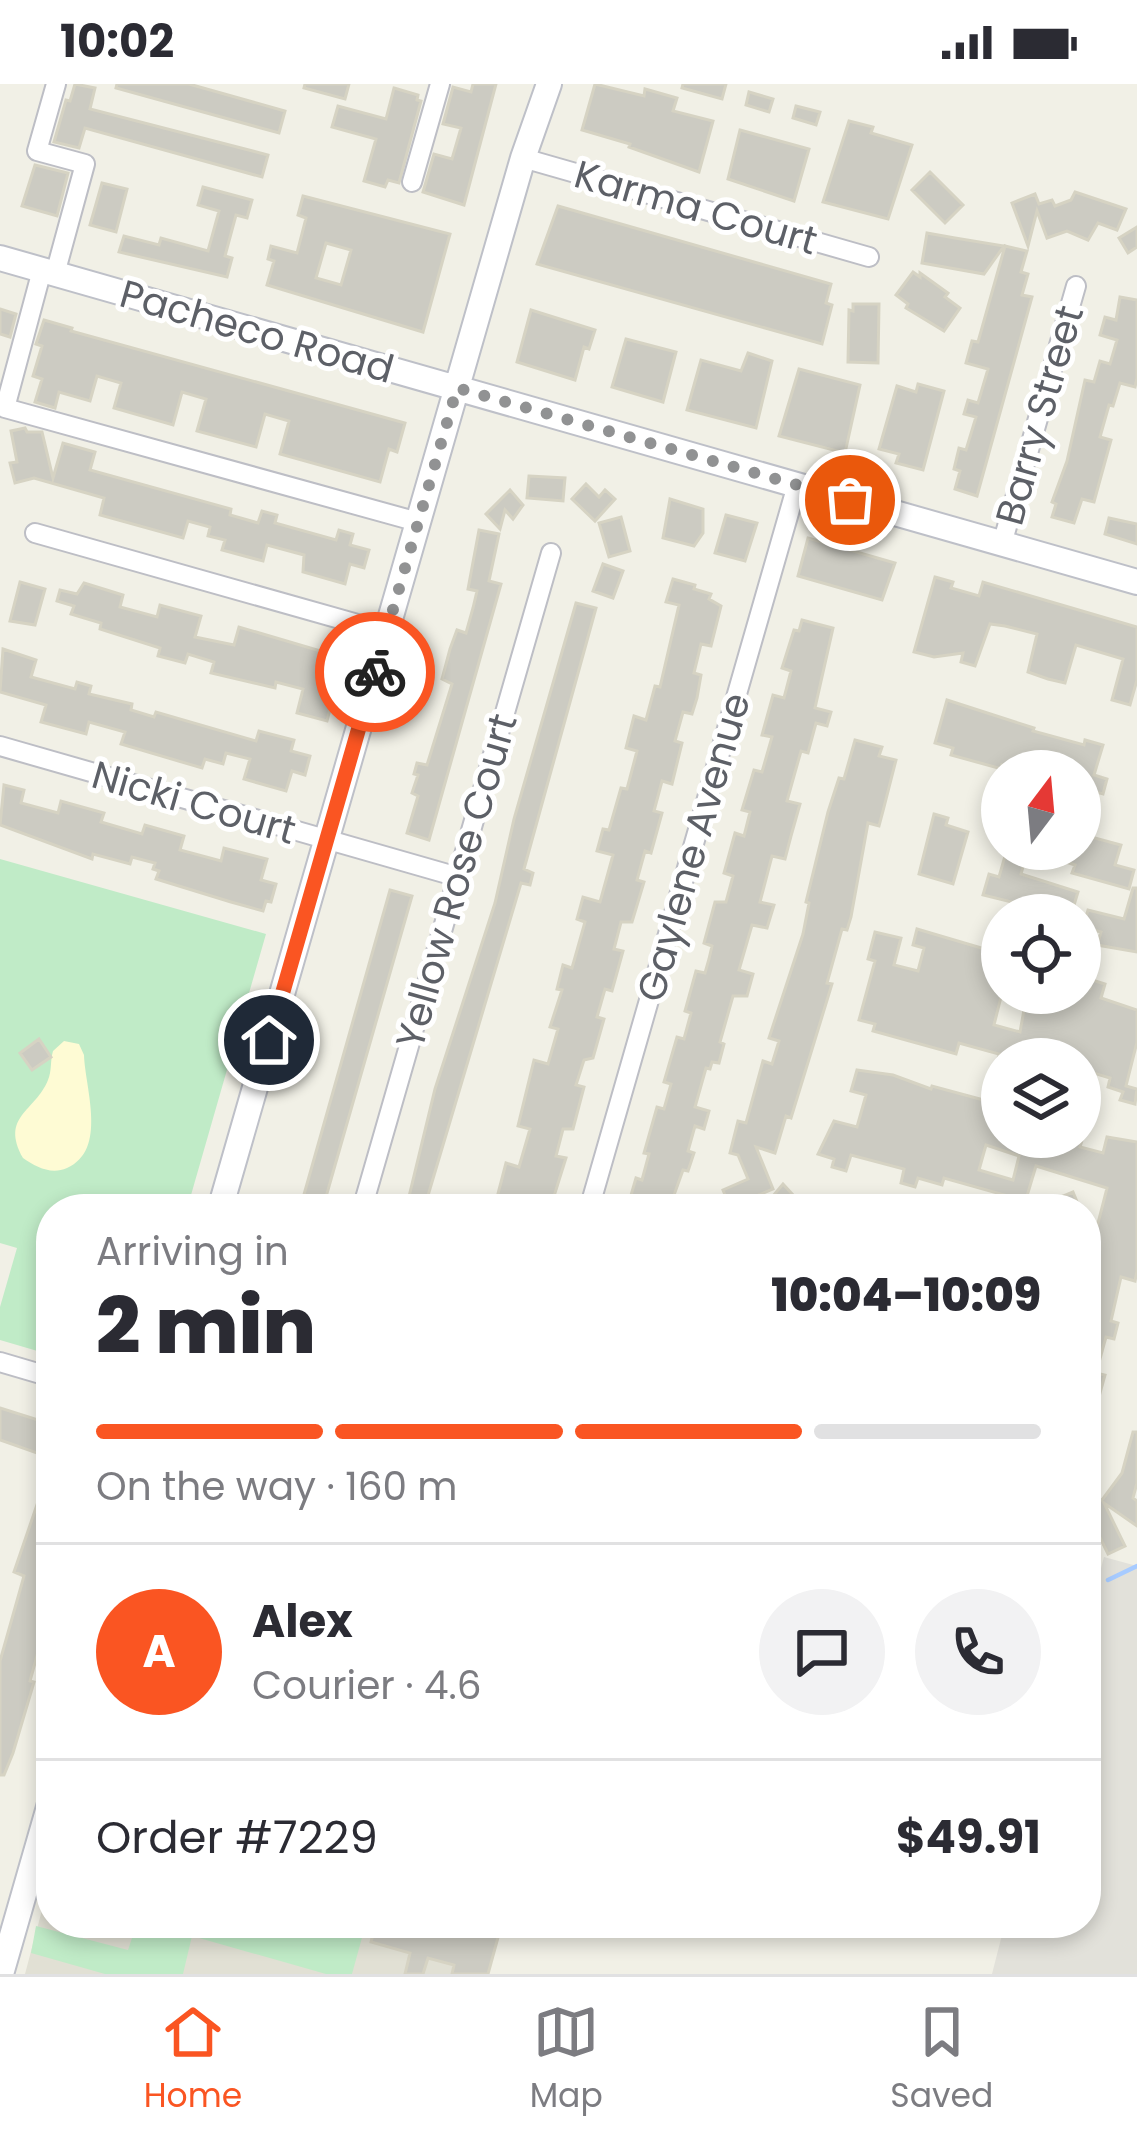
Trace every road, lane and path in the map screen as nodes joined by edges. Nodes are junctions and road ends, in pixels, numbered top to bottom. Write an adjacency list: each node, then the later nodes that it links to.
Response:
1 (56, 84): 8 (street)
2 (440, 84): 5 (street)
3 (549, 84): 4 (street)
4 (523, 158): 6 (street, Karma Court); 10 (street)
5 (412, 182)
6 (869, 256)
7 (0, 258): 8 (street, Pacheco Road)
8 (49, 272): 10 (street, Pacheco Road); 12 (street)
9 (1076, 286): 14 (street, Barry Street)
10 (457, 388): 11 (street, Pacheco Road); 12 (street)
11 (797, 485): 14 (street, Pacheco Road); 23 (street, Gaylene Avenue)
12 (418, 522): 17 (street)
13 (35, 532): 17 (street)
14 (1002, 544): 16 (street, Pacheco Road)
15 (550, 553): 20 (street, Yellow Rose Court)
16 (1137, 582)
17 (386, 632): 19 (street)
18 (0, 746): 19 (street, Nicki Court)
19 (327, 840): 20 (street, Nicki Court); 21 (street)
20 (458, 877): 22 (street, Yellow Rose Court)
21 (224, 1194)
22 (366, 1194)
23 (594, 1194)
24 (0, 1362): 25 (street)
25 (36, 1373)
26 (36, 1852): 27 (street)
27 (1, 1974)

